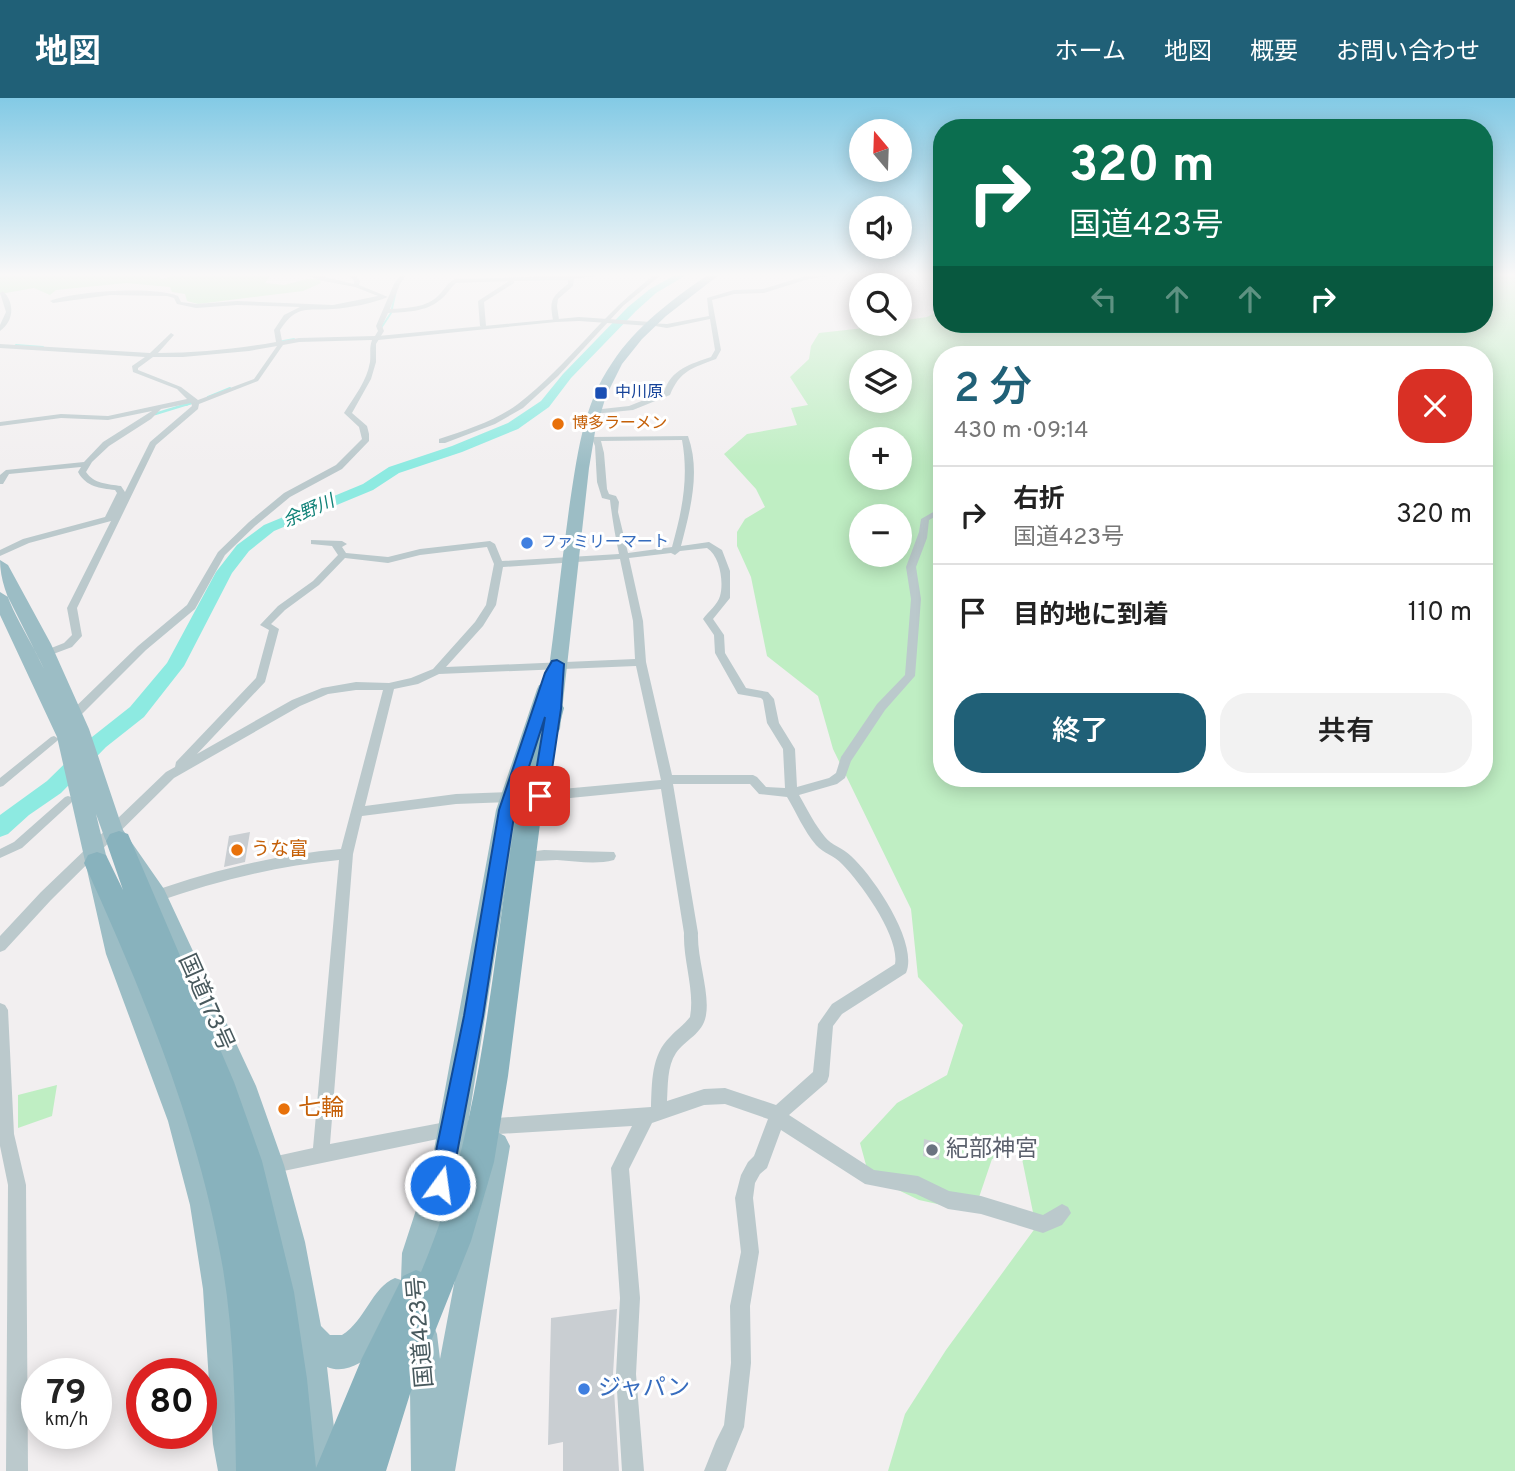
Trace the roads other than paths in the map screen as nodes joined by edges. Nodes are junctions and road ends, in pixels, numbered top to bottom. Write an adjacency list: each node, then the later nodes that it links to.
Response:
1 (168, 338): 10 (street)
2 (279, 338): 8 (street)
3 (376, 338): 8 (street)
4 (377, 338): 36 (street)
5 (588, 338): 16 (street)
6 (636, 338): 13 (highway, 国道423号)
7 (716, 338): 13 (street)
8 (280, 343): 10 (street); 11 (street)
9 (0, 346): 10 (street)
10 (152, 355): 11 (street)
11 (195, 401): 12 (street); 19 (street)
12 (158, 410): 14 (street); 17 (street)
13 (593, 412): 15 (highway, 国道423号)
14 (0, 424)
15 (591, 439): 23 (street); 25 (street); 26 (highway, 国道423号)
16 (442, 441)
17 (86, 464): 18 (street); 19 (street)
18 (0, 482)
19 (126, 493): 24 (street); 30 (street)
20 (933, 514): 42 (street)
21 (314, 542): 22 (street)
22 (340, 548): 27 (street); 38 (street)
23 (675, 552): 25 (street); 42 (street)
24 (0, 553)
25 (624, 556): 26 (street); 31 (street)
26 (569, 561): 27 (street); 32 (highway, 国道423号)
27 (499, 564): 33 (street)
28 (0, 565): 30 (highway, 国道173号)
29 (0, 597): 30 (highway, 国道173号)
30 (38, 657): 36 (highway, 国道173号)
31 (641, 662): 32 (street); 39 (street)
32 (557, 664): 33 (street); 35 (highway, 国道423号); 37 (highway, 国道423号)
33 (437, 671): 34 (street)
34 (388, 687): 38 (street); 45 (street)
35 (553, 709): 43 (highway, 国道423号); 52 (highway)
36 (67, 729): 40 (street); 41 (highway, 国道173号)
37 (531, 734): 44 (highway, 国道423号); 52 (highway)
38 (170, 775): 46 (street)
39 (667, 781): 42 (street); 43 (street); 56 (street)
40 (0, 783)
41 (80, 786): 46 (highway, 国道173号); 47 (street)
42 (791, 793): 57 (street)
43 (540, 796): 49 (highway, 国道423号)
44 (511, 797): 45 (street); 59 (highway, 国道423号)
45 (356, 812): 48 (street)
46 (106, 847): 51 (highway, 国道173号); 53 (street); 55 (highway); 66 (highway, 国道173号)
47 (0, 854)
48 (346, 854): 51 (street); 60 (street)
49 (533, 856): 50 (street); 58 (highway, 国道423号)
50 (609, 856)
51 (156, 897): 61 (highway, 国道173号)
52 (508, 919): 70 (highway); 71 (highway)
53 (0, 946)
54 (0, 1010): 65 (street)
55 (186, 1035): 67 (highway); 68 (highway)
56 (652, 1114): 57 (street); 58 (street); 74 (street)
57 (778, 1115): 62 (street); 75 (street)
58 (499, 1126): 59 (street); 73 (highway, 国道423号)
59 (452, 1129): 60 (street); 63 (highway, 国道423号)
60 (321, 1155): 61 (street)
61 (269, 1165): 64 (highway, 国道173号)
62 (1062, 1213)
63 (424, 1231): 64 (highway); 72 (highway, 国道423号)
64 (306, 1335): 69 (highway, 国道173号)
65 (16, 1471)
66 (236, 1471)
67 (257, 1471)
68 (295, 1471)
69 (321, 1471)
70 (336, 1471)
71 (365, 1471)
72 (427, 1471)
73 (437, 1471)
74 (633, 1471)
75 (715, 1471)

